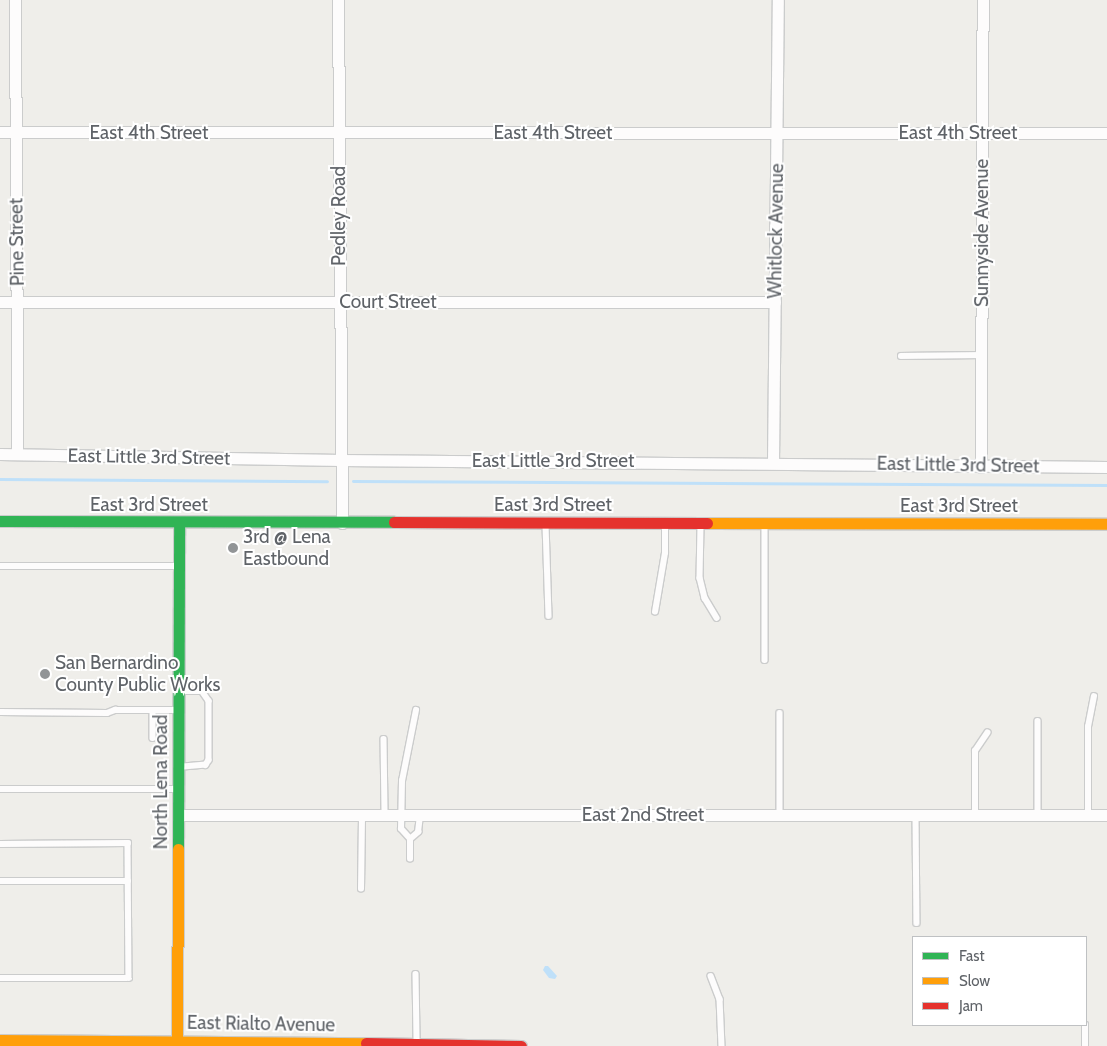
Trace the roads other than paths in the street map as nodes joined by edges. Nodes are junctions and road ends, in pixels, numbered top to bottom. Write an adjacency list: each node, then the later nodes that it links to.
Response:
1 (15, 0): 6 (street, Pine Street)
2 (338, 0): 7 (street, Pedley Road)
3 (778, 0): 8 (street, Whitlock Avenue)
4 (983, 0): 9 (street, Sunnyside Avenue)
5 (0, 132): 6 (street, East 4th Street)
6 (15, 132): 7 (street, East 4th Street); 12 (street, Pine Street)
7 (339, 133): 8 (street, East 4th Street); 13 (street, Pedley Road)
8 (777, 133): 9 (street, East 4th Street); 14 (street, Whitlock Avenue)
9 (983, 133): 10 (street, East 4th Street); 15 (street, Sunnyside Avenue)
10 (1107, 133)
11 (0, 302): 12 (street, Court Street)
12 (17, 302): 13 (street, Court Street); 18 (street, Pine Street)
13 (339, 302): 14 (street, Court Street); 19 (street, Pedley Road)
14 (775, 302): 20 (street, Whitlock Avenue)
15 (981, 355): 16 (lane); 21 (street, Sunnyside Avenue)
16 (901, 356)
17 (0, 454): 18 (street, East Little 3rd Street)
18 (17, 454): 19 (street, East Little 3rd Street)
19 (341, 460): 20 (street, East Little 3rd Street); 25 (street, Pedley Road)
20 (773, 462): 21 (street, East Little 3rd Street)
21 (981, 466): 22 (street, East Little 3rd Street)
22 (1107, 467)
23 (0, 522): 24 (main road, East 3rd Street)
24 (179, 523): 25 (main road, East 3rd Street); 32 (main road, North Lena Road)
25 (342, 523): 26 (main road, East 3rd Street)
26 (546, 523): 27 (main road, East 3rd Street); 34 (lane)
27 (665, 523): 28 (main road, East 3rd Street); 33 (lane)
28 (700, 523): 29 (main road, East 3rd Street); 35 (lane)
29 (765, 523): 30 (main road, East 3rd Street); 36 (lane)
30 (1107, 524)
31 (0, 566): 32 (lane)
32 (179, 566): 37 (main road, North Lena Road)
33 (656, 612)
34 (549, 616)
35 (717, 618)
36 (765, 660)
37 (179, 691): 40 (main road, North Lena Road); 48 (lane)
38 (1094, 697): 60 (lane)
39 (153, 710): 40 (lane); 42 (lane); 46 (lane)
40 (179, 710): 48 (main road, North Lena Road)
41 (416, 710): 54 (lane)
42 (0, 712)
43 (780, 713): 56 (lane)
44 (1038, 721): 59 (lane)
45 (987, 733): 58 (lane)
46 (153, 738)
47 (384, 739): 53 (lane)
48 (179, 767): 50 (main road, North Lena Road)
49 (0, 789): 50 (lane)
50 (179, 789): 51 (main road, North Lena Road)
51 (179, 815): 52 (street, East 2nd Street); 74 (main road, North Lena Road)
52 (362, 815): 53 (street, East 2nd Street); 67 (lane)
53 (386, 815): 54 (street, East 2nd Street)
54 (401, 815): 55 (street, East 2nd Street); 62 (lane)
55 (420, 815): 56 (street, East 2nd Street); 62 (lane)
56 (780, 815): 57 (street, East 2nd Street)
57 (916, 815): 58 (street, East 2nd Street); 68 (lane)
58 (975, 815): 59 (street, East 2nd Street)
59 (1038, 815): 60 (street, East 2nd Street)
60 (1088, 815): 61 (street, East 2nd Street)
61 (1107, 815)
62 (410, 839): 64 (lane)
63 (0, 844): 66 (lane)
64 (410, 859)
65 (0, 881): 66 (lane)
66 (128, 882): 71 (lane)
67 (361, 890)
68 (917, 923)
69 (416, 974): 76 (lane)
70 (711, 976): 79 (lane)
71 (0, 979)
72 (1085, 1026): 80 (lane)
73 (0, 1040): 74 (main road, East Rialto Avenue)
74 (177, 1043): 75 (main road, East Rialto Avenue)
75 (359, 1044): 76 (main road, East Rialto Avenue)
76 (417, 1044): 77 (main road, East Rialto Avenue)
77 (481, 1046): 78 (main road, East Rialto Avenue)
78 (521, 1046)
79 (722, 1046)
80 (1084, 1046)

